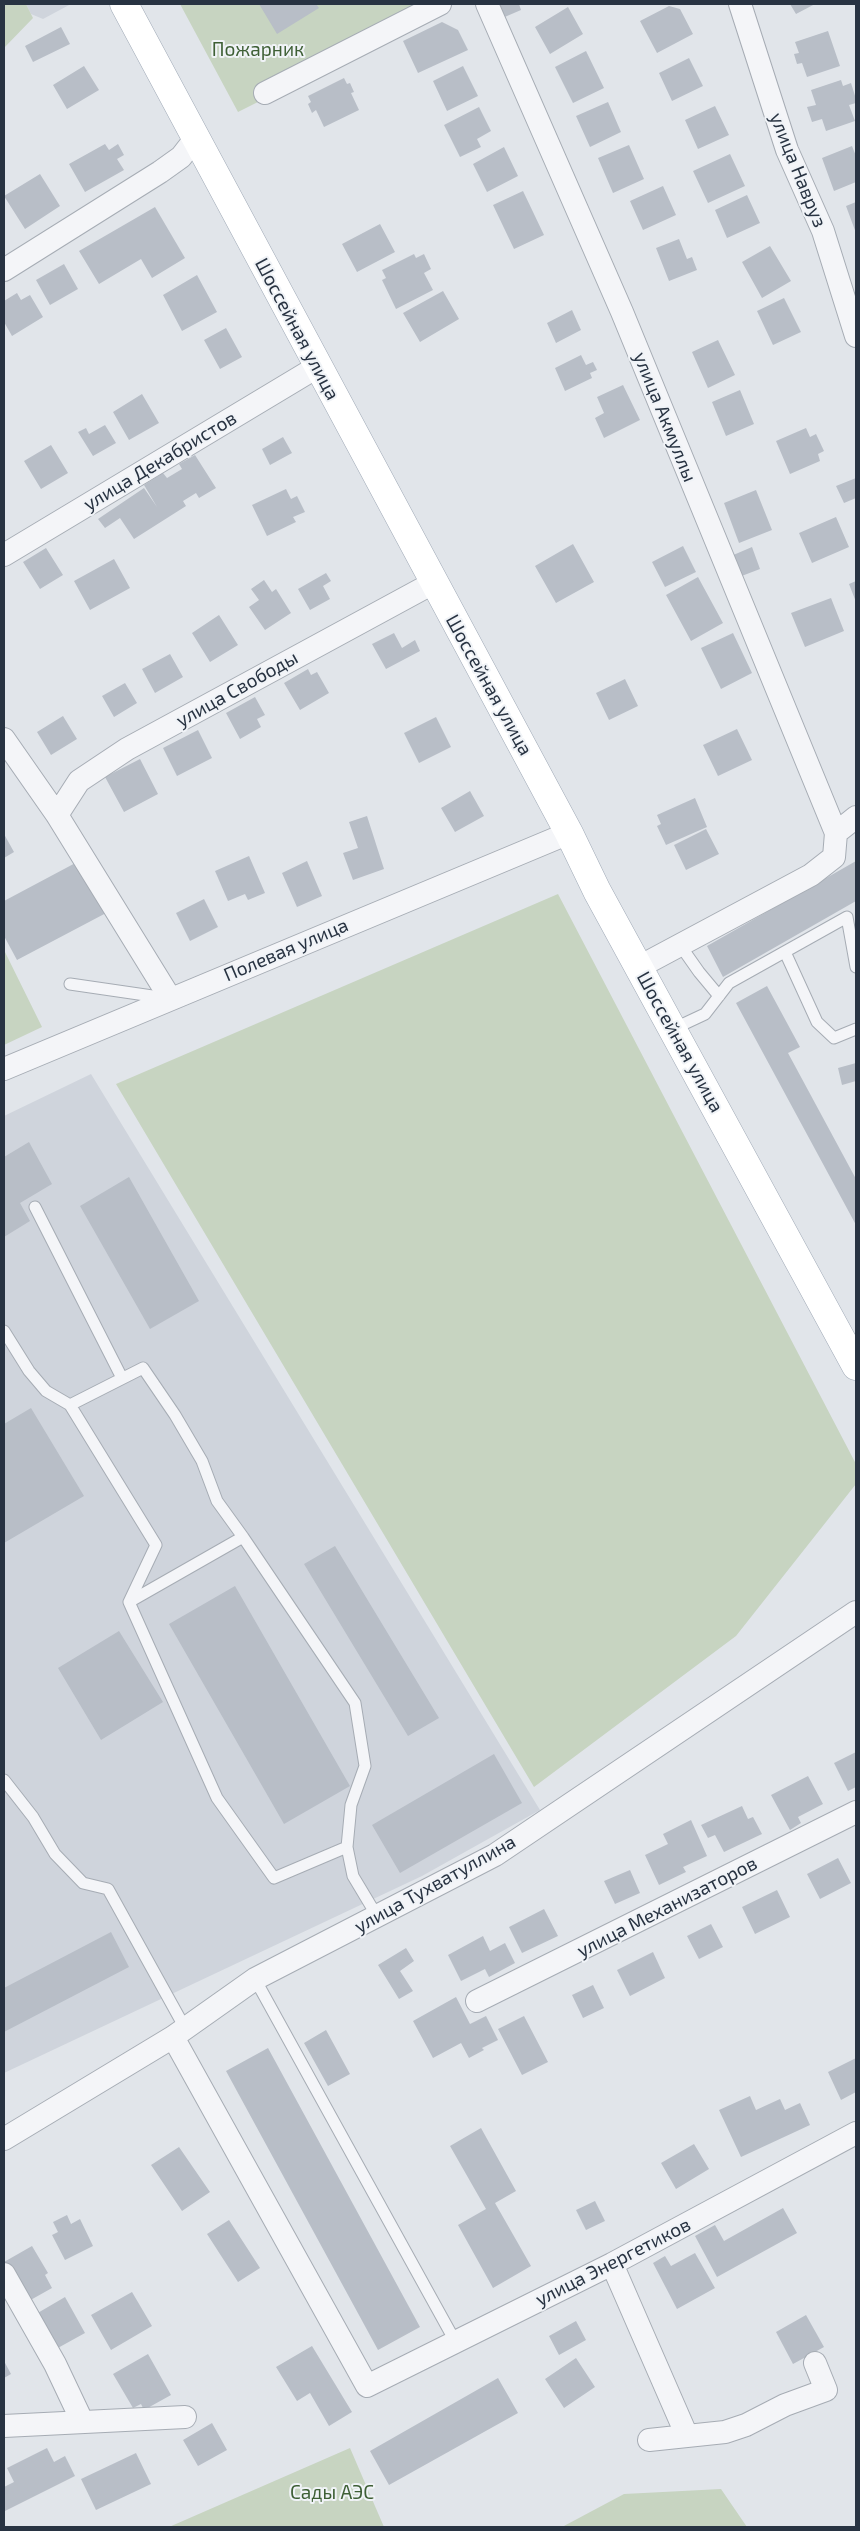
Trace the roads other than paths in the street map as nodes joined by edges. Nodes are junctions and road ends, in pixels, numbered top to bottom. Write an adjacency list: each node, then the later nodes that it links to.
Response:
1 (124, 4): 6 (main road, Шоссейная улица)
2 (440, 4): 5 (street)
3 (487, 4): 16 (street, улица Акмуллы)
4 (740, 4): 8 (street, улица Навруз)
5 (265, 93)
6 (195, 139): 7 (street); 9 (main road, Шоссейная улица)
7 (4, 270)
8 (856, 336)
9 (317, 367): 10 (street, улица Декабристов); 11 (main road, Шоссейная улица)
10 (4, 556)
11 (433, 583): 13 (street, улица Свободы); 15 (main road, Шоссейная улица)
12 (4, 739): 13 (street)
13 (57, 816): 23 (street)
14 (856, 817): 16 (street)
15 (569, 833): 20 (main road, Шоссейная улица); 23 (street, Полевая улица)
16 (836, 833): 17 (street)
17 (680, 945): 20 (street); 22 (lane)
18 (786, 952): 19 (lane); 22 (lane); 25 (lane)
19 (856, 966)
20 (639, 968): 24 (main road, Шоссейная улица)
21 (70, 984): 23 (lane)
22 (719, 996): 24 (lane)
23 (170, 998): 26 (street, Полевая улица)
24 (673, 1029): 29 (main road, Шоссейная улица)
25 (856, 1029)
26 (4, 1069)
27 (35, 1207): 30 (lane)
28 (4, 1331): 31 (lane)
29 (856, 1366)
30 (122, 1378): 31 (lane); 32 (lane)
31 (70, 1405): 33 (lane)
32 (243, 1537): 33 (lane); 37 (lane)
33 (129, 1602): 37 (lane)
34 (856, 1612): 38 (street, улица Тухватуллина)
35 (4, 1780): 41 (lane)
36 (856, 1812): 40 (street, улица Механизаторов)
37 (347, 1846): 38 (lane)
38 (377, 1916): 39 (street, улица Тухватуллина)
39 (255, 1979): 41 (street, улица Тухватуллина); 46 (lane)
40 (477, 2001)
41 (179, 2032): 43 (street, улица Тухватуллина); 46 (street, улица Энергетиков)
42 (856, 2133): 44 (street, улица Энергетиков)
43 (4, 2139)
44 (612, 2264): 46 (street, улица Энергетиков); 51 (street)
45 (4, 2274): 49 (street)
46 (456, 2341)
47 (815, 2363): 51 (street)
48 (185, 2417): 49 (street)
49 (82, 2421): 50 (street)
50 (4, 2426)
51 (687, 2436): 52 (street)
52 (649, 2440)

